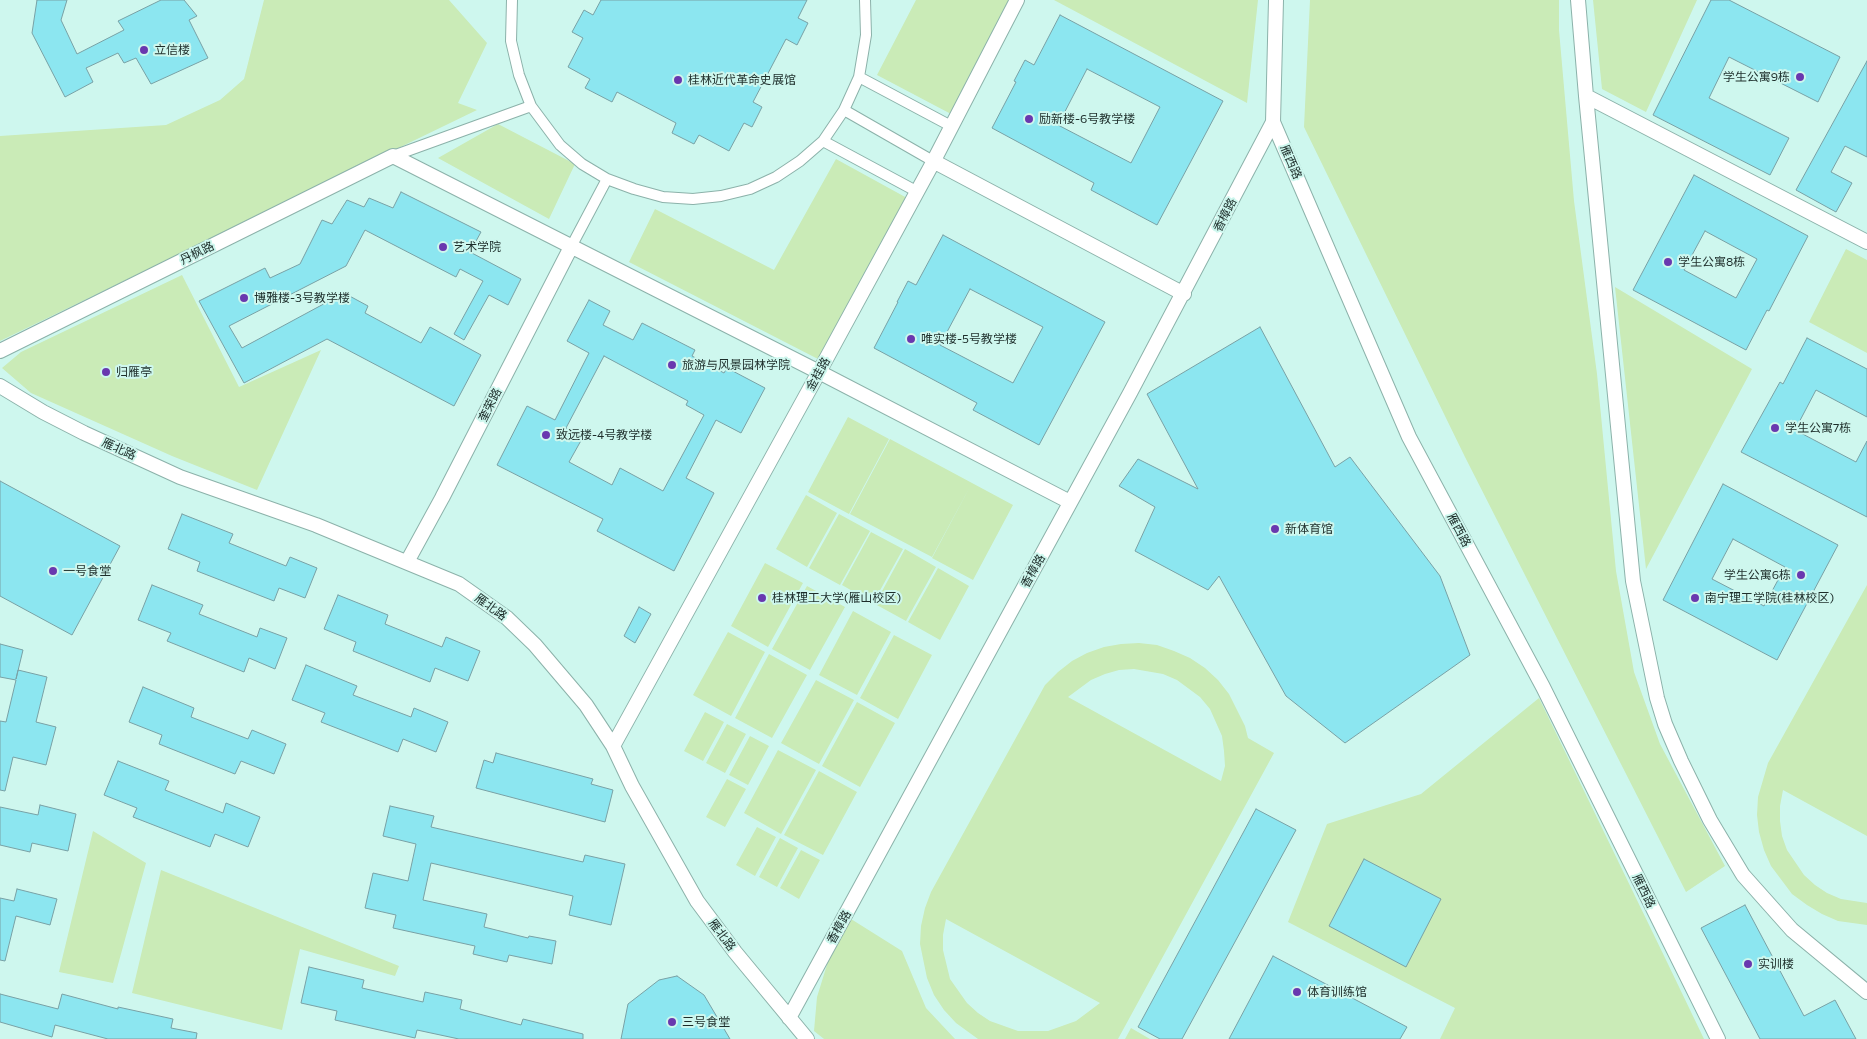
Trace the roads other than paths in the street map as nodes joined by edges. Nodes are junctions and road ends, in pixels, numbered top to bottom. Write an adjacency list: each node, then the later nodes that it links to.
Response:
1 (512, 0): 8 (street)
2 (865, 0): 6 (street)
3 (1017, 0): 11 (street, 金桂路)
4 (1276, 0): 10 (street, 雁西路)
5 (1578, 0): 7 (street)
6 (859, 76): 9 (street); 11 (street)
7 (1586, 96): 17 (street); 26 (street)
8 (531, 106): 13 (street); 15 (street)
9 (844, 110): 12 (street); 14 (street)
10 (1273, 122): 19 (street, 香樟路); 29 (street, 雁西路)
11 (951, 126): 14 (street, 金桂路)
12 (823, 141): 15 (street); 16 (street)
13 (393, 156): 18 (street); 20 (street, 丹枫路)
14 (933, 161): 16 (street, 金桂路); 19 (street)
15 (607, 179): 18 (street)
16 (916, 192): 21 (street, 金桂路)
17 (1867, 242)
18 (571, 247): 21 (street); 24 (street, 奎荣路)
19 (1184, 294): 23 (street, 香樟路)
20 (0, 351)
21 (819, 372): 23 (street); 25 (street, 金桂路)
22 (0, 386): 24 (street, 雁北路)
23 (1070, 502): 27 (street, 香樟路)
24 (407, 562): 25 (street, 雁北路)
25 (613, 746): 27 (street, 雁北路)
26 (1867, 992)
27 (789, 1018): 28 (street, 雁北路)
28 (808, 1039)
29 (1718, 1039)

